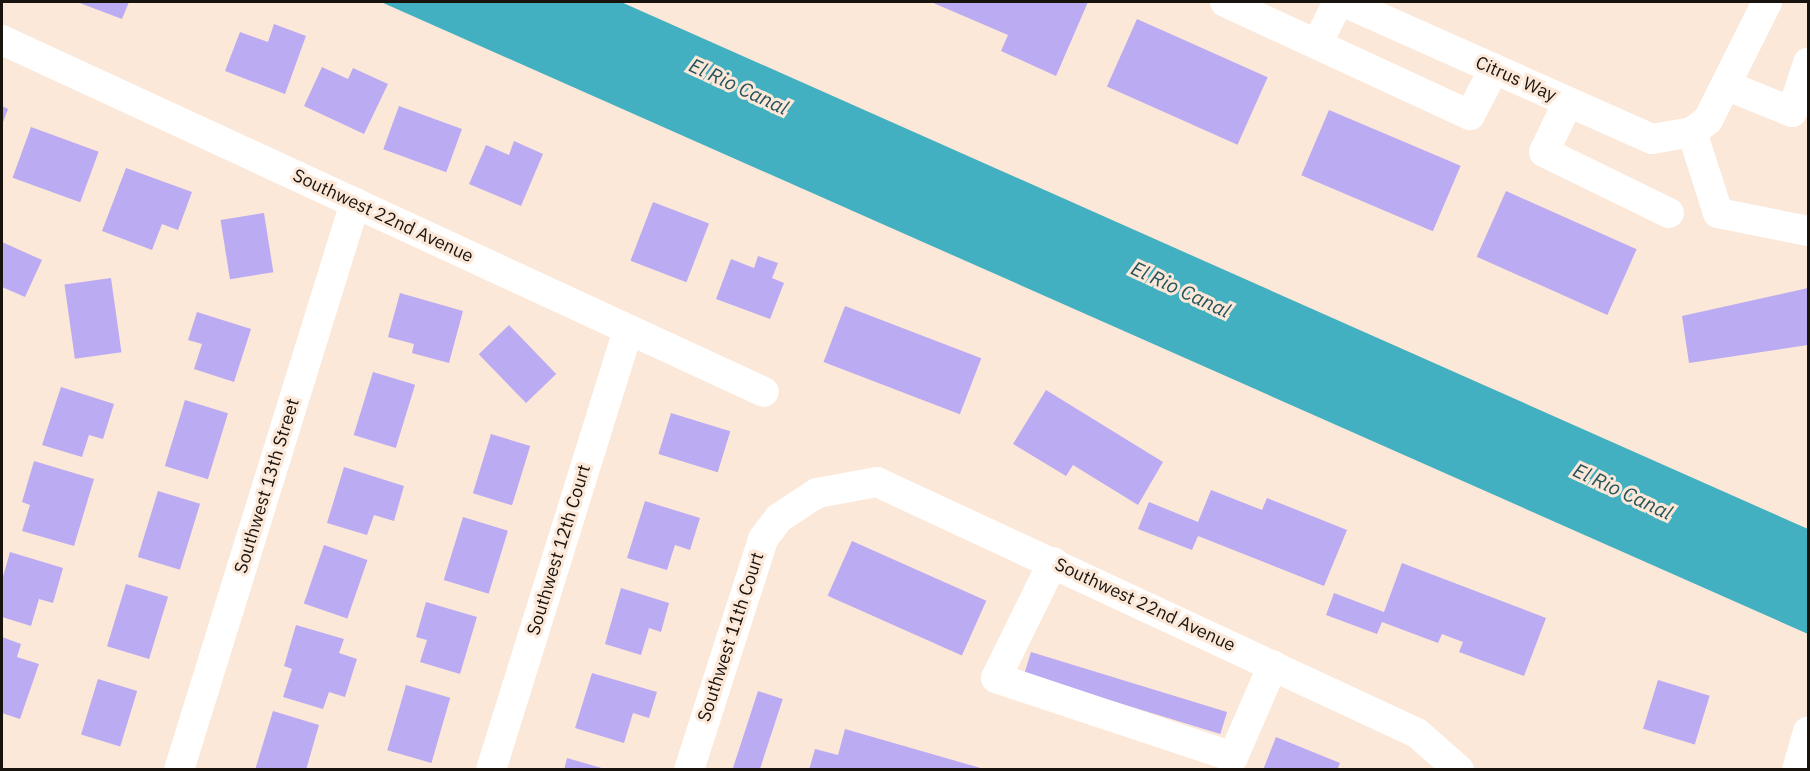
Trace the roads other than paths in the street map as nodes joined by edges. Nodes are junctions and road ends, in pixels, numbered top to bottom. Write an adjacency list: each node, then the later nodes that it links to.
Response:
1 (1225, 2): 7 (street)
2 (1338, 2): 7 (street)
3 (1344, 2): 5 (street, Citrus Way)
4 (1767, 2): 10 (street)
5 (1381, 10): 9 (street, Citrus Way)
6 (2, 40): 13 (street, Southwest 22nd Avenue)
7 (1317, 44): 9 (street)
8 (1809, 63): 10 (street)
9 (1494, 69): 11 (street, Citrus Way)
10 (1728, 86): 12 (street)
11 (1568, 102): 12 (street, Citrus Way); 14 (street)
12 (1692, 132): 15 (street)
13 (355, 203): 16 (street, Southwest 22nd Avenue); 21 (street, Southwest 13th Street)
14 (1669, 213)
15 (1809, 231)
16 (628, 330): 17 (street, Southwest 22nd Avenue); 22 (street, Southwest 12th Court)
17 (764, 392)
18 (817, 493): 19 (street, Southwest 22nd Avenue); 23 (street, Southwest 11th Court)
19 (1053, 562): 20 (street, Southwest 22nd Avenue); 20 (street)
20 (1274, 665): 24 (street, Southwest 22nd Avenue)
21 (179, 770)
22 (491, 770)
23 (689, 770)
24 (1459, 770)

